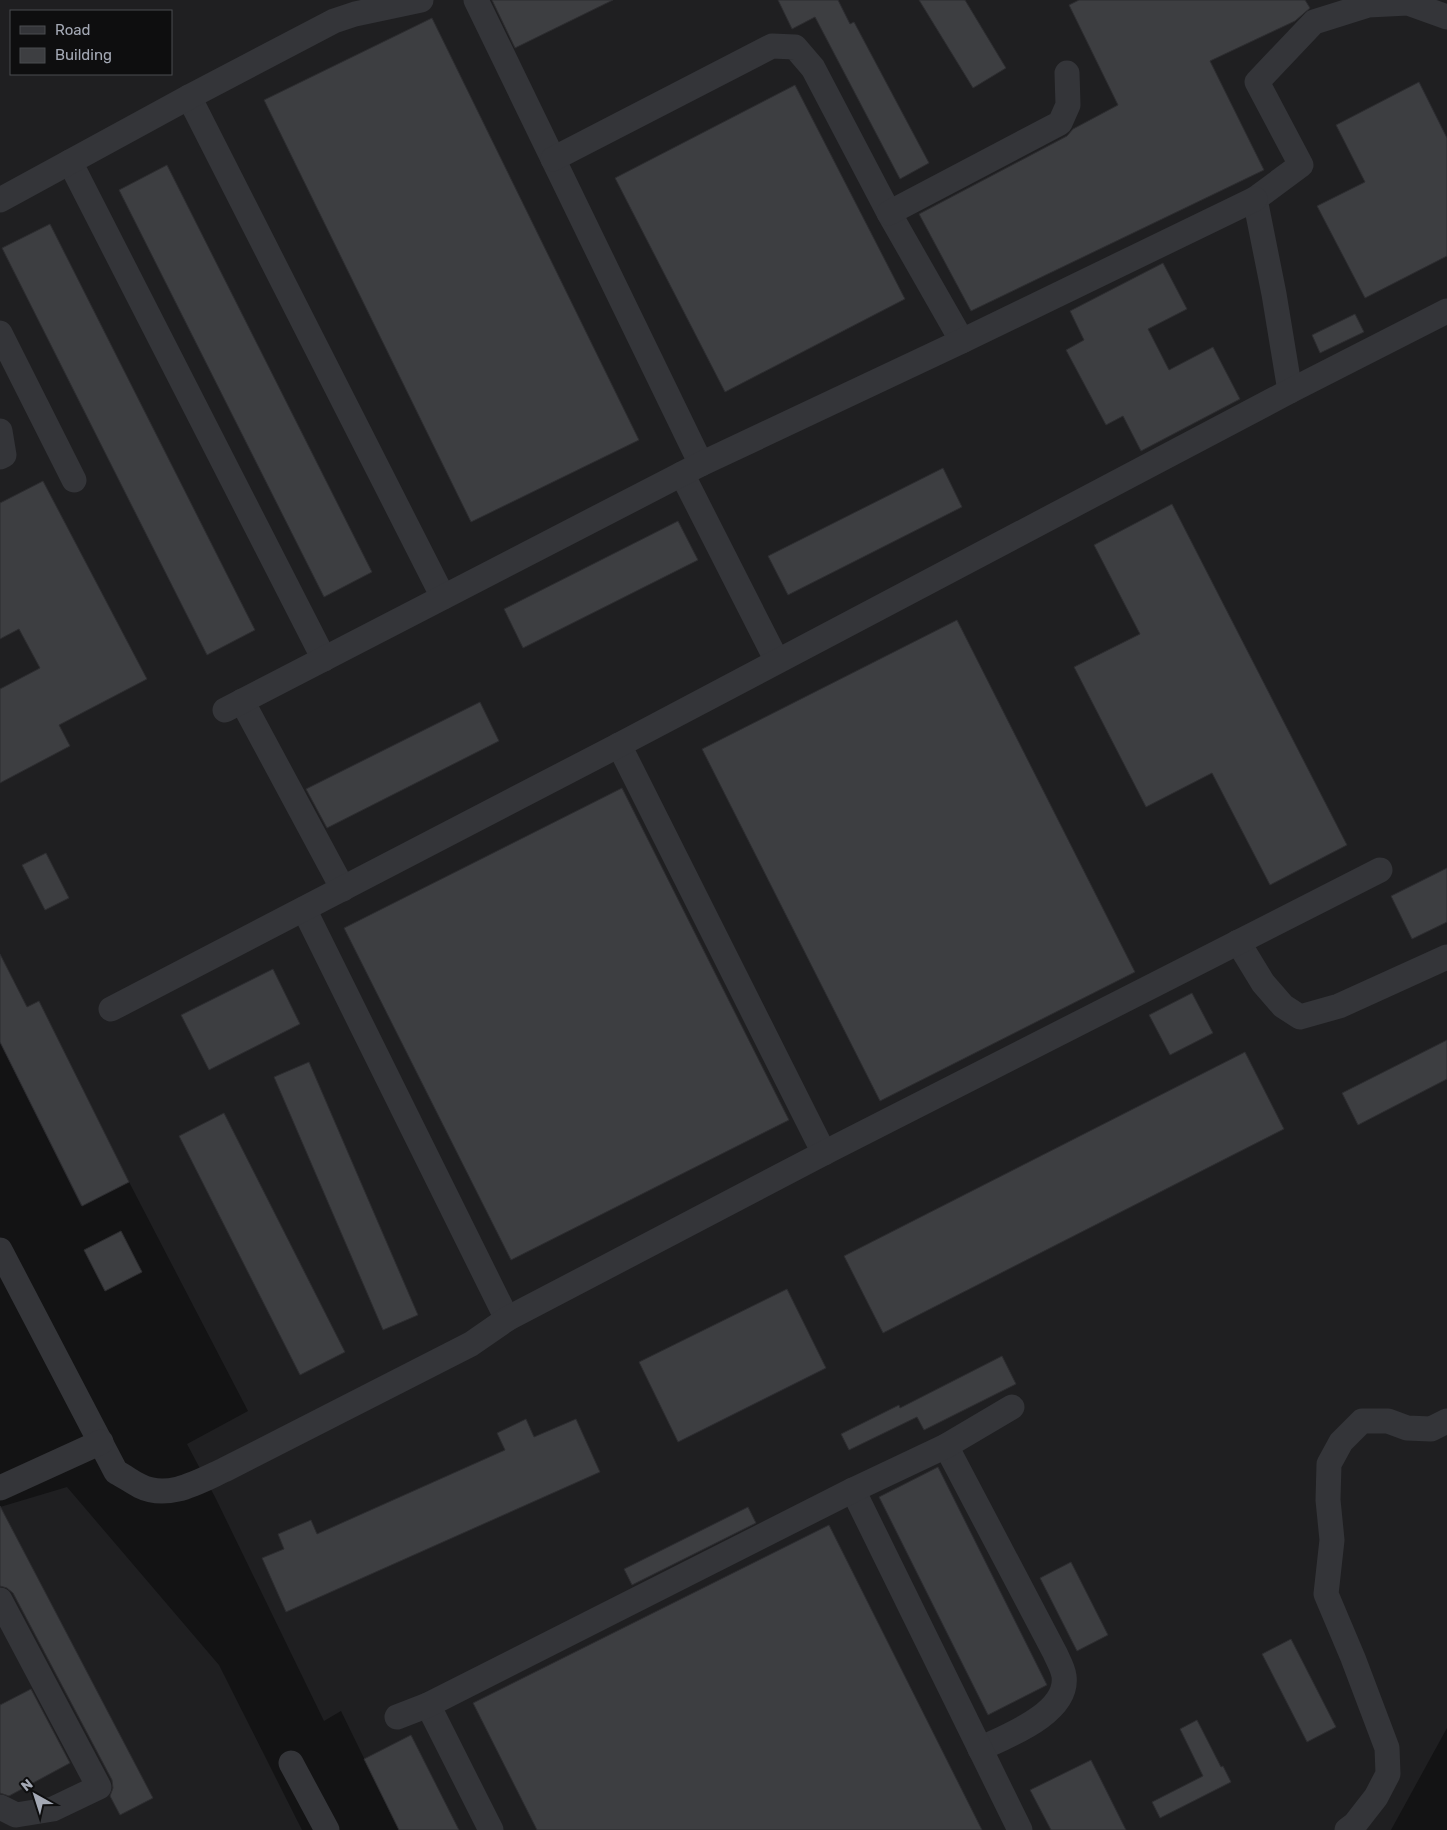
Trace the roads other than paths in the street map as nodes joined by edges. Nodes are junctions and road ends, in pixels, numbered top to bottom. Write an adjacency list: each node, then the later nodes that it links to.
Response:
1 (421, 0): 7 (street)
2 (476, 0): 8 (street)
3 (1329, 0): 5 (street)
4 (1447, 16): 5 (street)
5 (1314, 22): 10 (street)
6 (1067, 73): 12 (street)
7 (189, 97): 9 (street); 21 (street)
8 (553, 159): 12 (street); 19 (street)
9 (70, 162): 11 (street); 22 (street)
10 (1255, 198): 15 (street); 16 (street)
11 (0, 200)
12 (889, 213): 15 (street)
13 (1447, 311): 16 (street)
14 (0, 333): 20 (street)
15 (962, 341): 19 (street)
16 (1290, 391): 23 (street)
17 (0, 431): 18 (street)
18 (0, 457)
19 (691, 469): 21 (street); 23 (street)
20 (74, 480)
21 (443, 597): 22 (street)
22 (324, 659): 26 (street)
23 (778, 662): 24 (street)
24 (619, 745): 26 (street); 31 (street)
25 (1380, 870): 28 (street)
26 (343, 889): 27 (street)
27 (304, 909): 30 (street); 33 (street)
28 (1238, 942): 29 (street); 31 (street)
29 (1447, 957)
30 (111, 1009)
31 (824, 1153): 33 (street)
32 (0, 1250): 36 (street)
33 (507, 1320): 36 (street)
34 (1012, 1407): 37 (street)
35 (1447, 1421): 49 (street)
36 (101, 1442): 38 (street)
37 (946, 1446): 39 (street); 43 (street)
38 (0, 1488)
39 (853, 1490): 41 (street); 43 (street)
40 (0, 1600): 45 (street)
41 (428, 1705): 42 (street); 47 (street)
42 (397, 1718)
43 (980, 1749): 48 (street)
44 (292, 1763): 46 (street)
45 (0, 1807)
46 (327, 1830)
47 (491, 1830)
48 (1020, 1830)
49 (1347, 1830)

